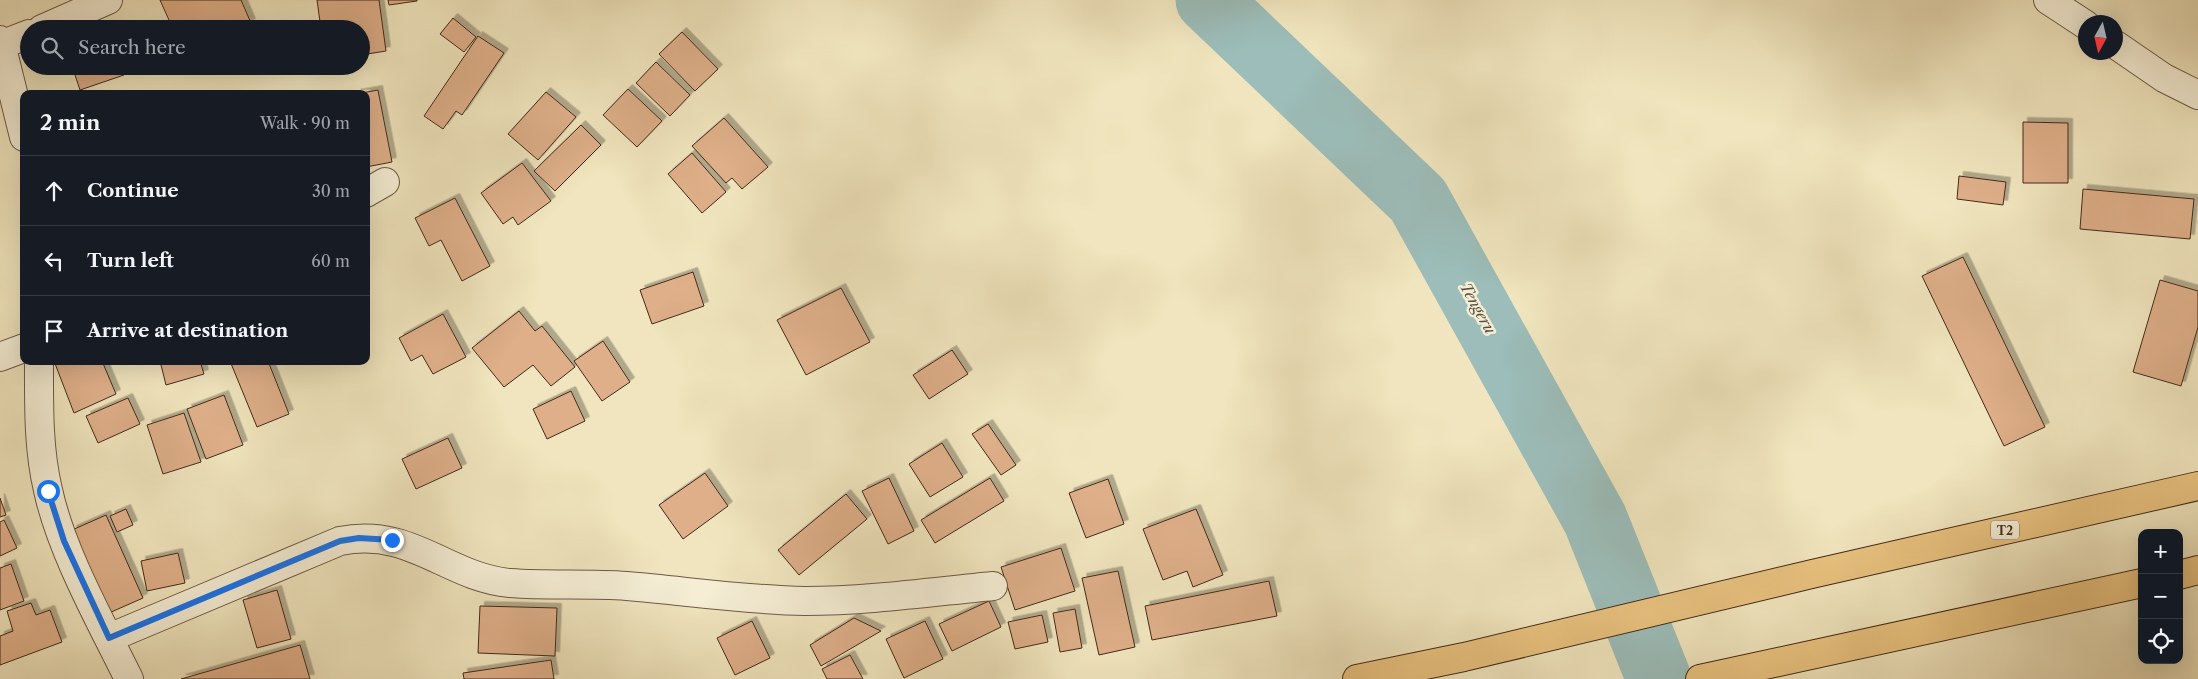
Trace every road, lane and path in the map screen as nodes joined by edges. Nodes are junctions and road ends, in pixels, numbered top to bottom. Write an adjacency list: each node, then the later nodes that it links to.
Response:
1 (108, 0): 3 (street)
2 (2048, 0): 4 (street)
3 (62, 20)
4 (2078, 20)
5 (20, 37): 6 (street)
6 (1, 43): 9 (street)
7 (2123, 50): 8 (street)
8 (2198, 95)
9 (20, 121)
10 (20, 350): 11 (street)
11 (0, 357)
12 (39, 365): 18 (street)
13 (2198, 486): 20 (highway, T2)
14 (2198, 570): 15 (highway)
15 (2183, 574)
16 (2138, 584): 21 (highway)
17 (993, 586): 18 (street)
18 (109, 638): 19 (street)
19 (129, 679)
20 (1358, 679)
21 (1700, 679)

